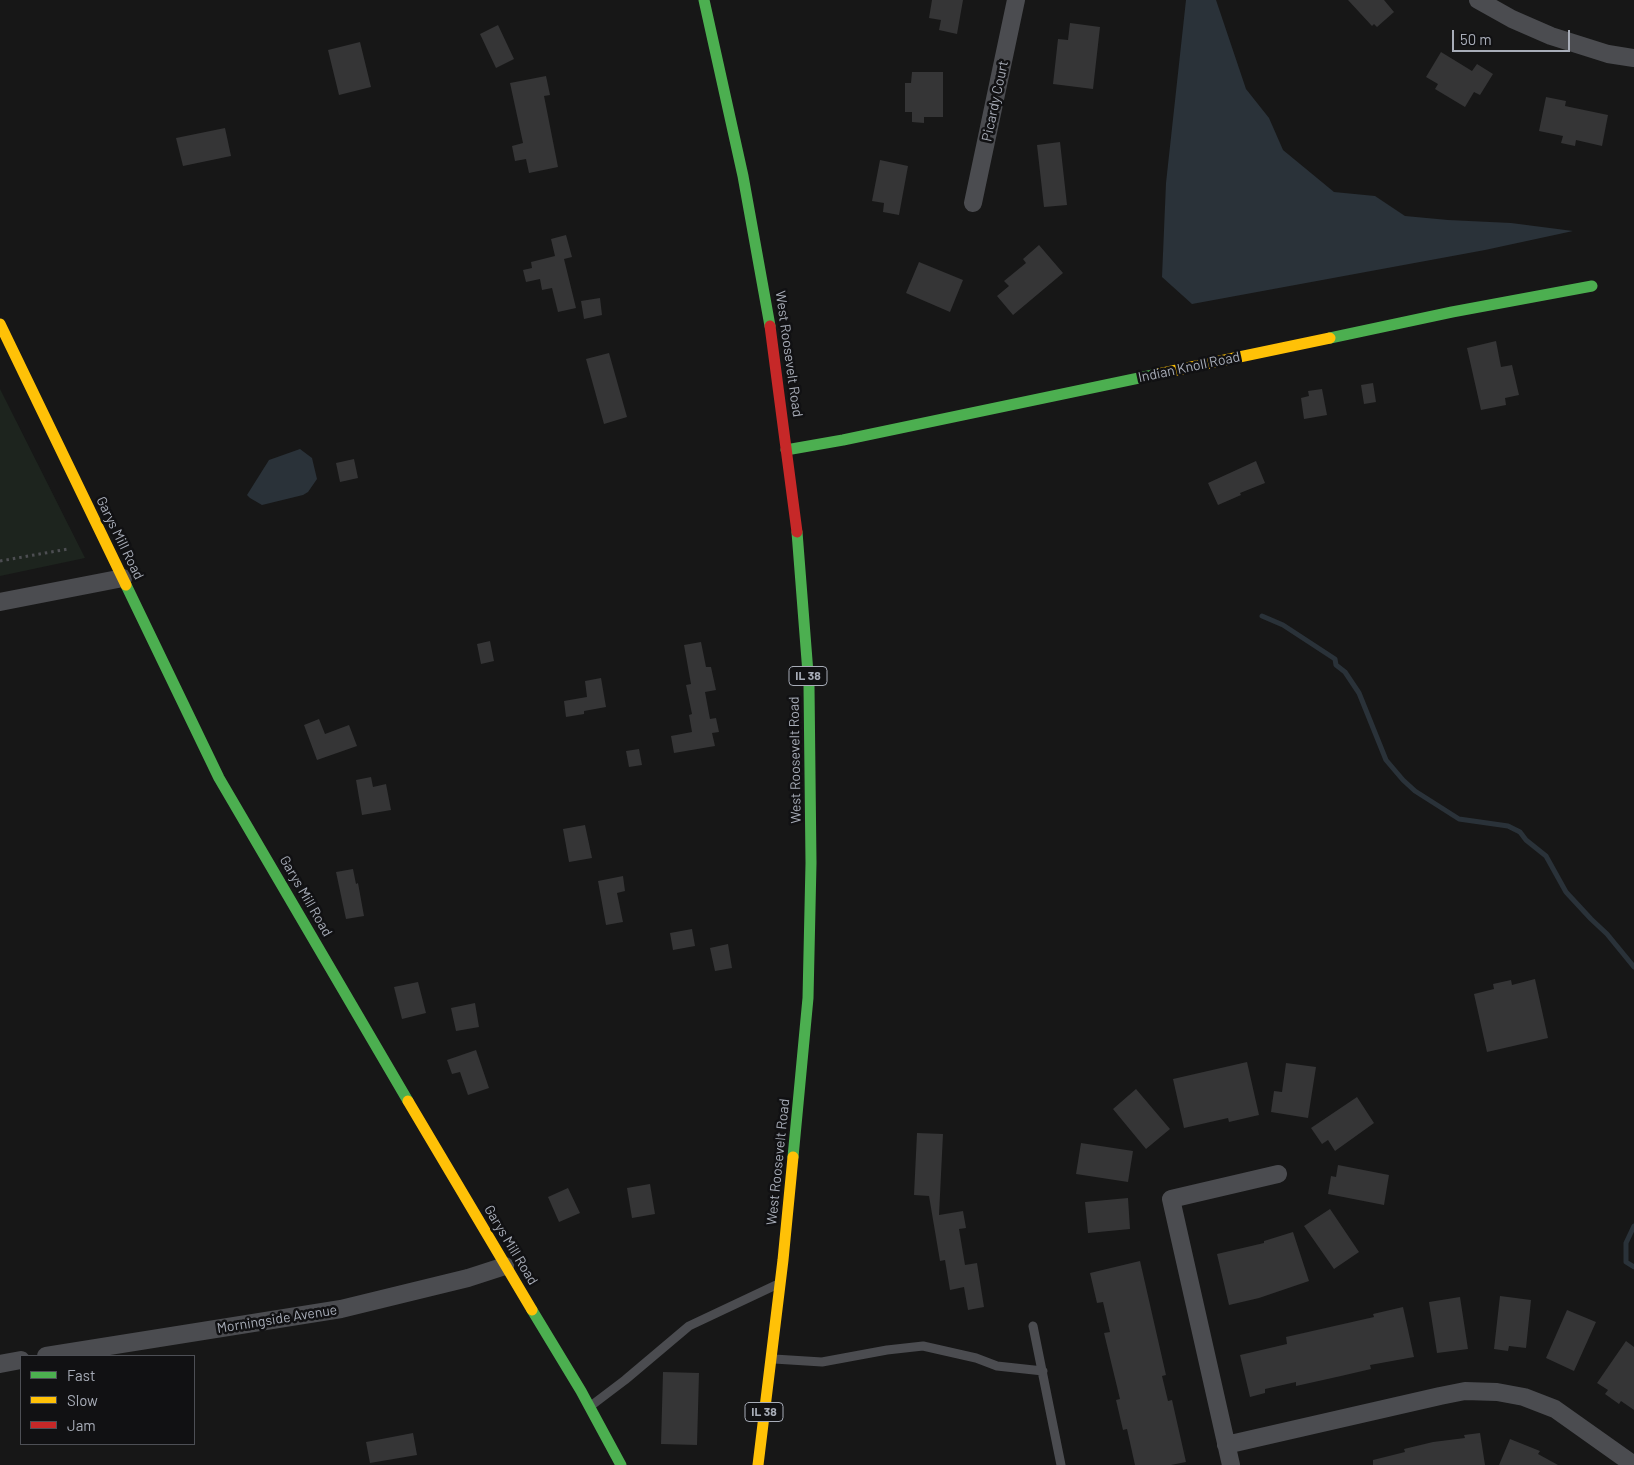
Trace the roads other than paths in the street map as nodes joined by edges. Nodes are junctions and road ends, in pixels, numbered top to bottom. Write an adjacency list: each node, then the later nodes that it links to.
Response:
1 (704, 0): 8 (street, West Roosevelt Road / IL 38)
2 (1016, 0): 5 (street, Picardy Court)
3 (1478, 0): 4 (street)
4 (1634, 58)
5 (973, 203)
6 (1592, 286): 8 (street, Indian Knoll Road)
7 (0, 324): 9 (street, Garys Mill Road)
8 (786, 450): 13 (street, West Roosevelt Road / IL 38)
9 (123, 578): 10 (street); 12 (street, Garys Mill Road)
10 (0, 602)
11 (1278, 1174): 21 (street)
12 (505, 1266): 15 (street, Morningside Avenue); 20 (street, Garys Mill Road)
13 (780, 1283): 16 (street, West Roosevelt Road / IL 38); 20 (lane)
14 (1033, 1326): 19 (lane)
15 (52, 1355)
16 (771, 1358): 19 (lane); 23 (street, West Roosevelt Road / IL 38)
17 (20, 1360): 18 (street)
18 (0, 1364)
19 (1043, 1371): 24 (lane)
20 (589, 1407): 22 (street, Garys Mill Road)
21 (1226, 1444): 25 (street); 26 (street)
22 (621, 1465)
23 (758, 1465)
24 (1060, 1465)
25 (1231, 1465)
26 (1634, 1465)

